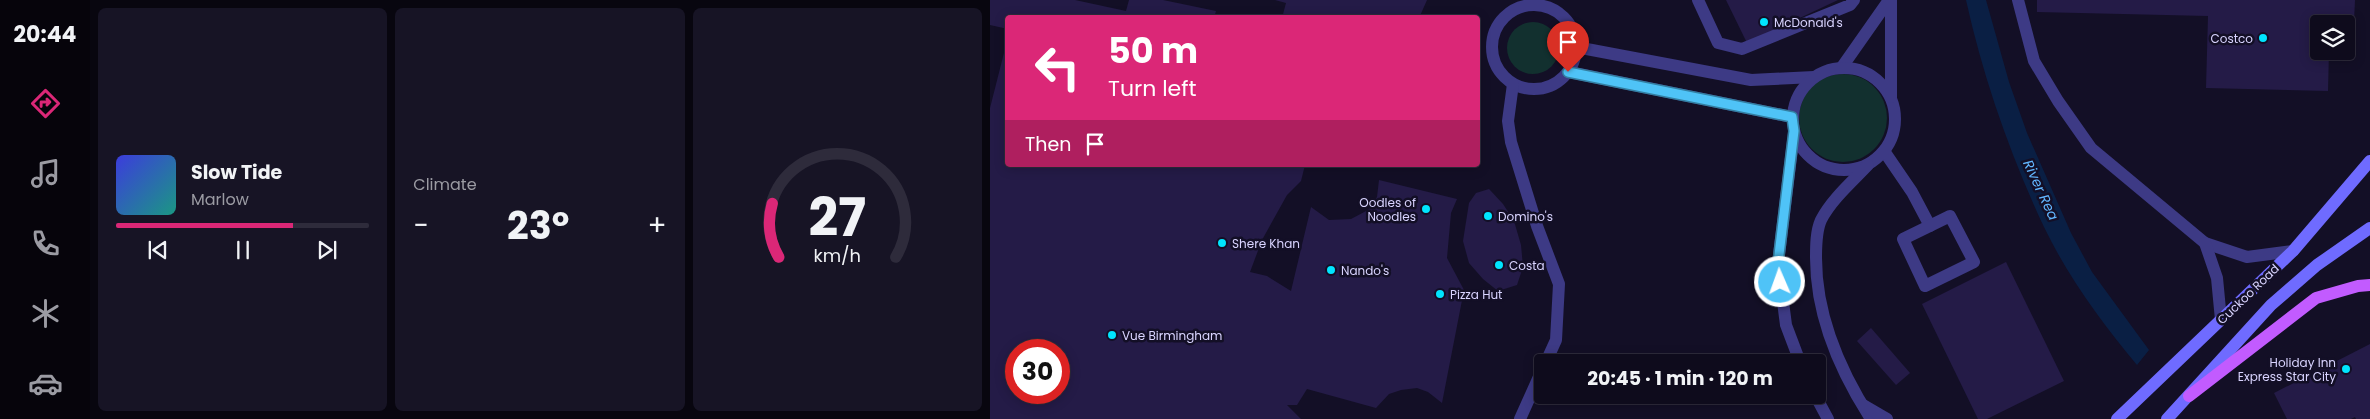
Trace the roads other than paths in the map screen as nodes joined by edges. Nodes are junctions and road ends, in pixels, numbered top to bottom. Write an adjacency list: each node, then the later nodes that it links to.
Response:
1 (1698, 0): 2 (street)
2 (1854, 0)
3 (1890, 0): 8 (street); 12 (street)
4 (2018, 0): 20 (street)
5 (1515, 4): 6 (street); 11 (street)
6 (1550, 4): 7 (street)
7 (1576, 47): 9 (street); 10 (street)
8 (1842, 67): 10 (street); 12 (street)
9 (1568, 72): 11 (street); 13 (street)
10 (1814, 76): 13 (street)
11 (1513, 84): 24 (street)
12 (1891, 97): 15 (street)
13 (1792, 117): 14 (street)
14 (1794, 131): 17 (street); 25 (street)
15 (1884, 151): 17 (street); 18 (street)
16 (2370, 161): 21 (main road, Cuckoo Road)
17 (1870, 163): 29 (street)
18 (1930, 226): 18 (street)
19 (2370, 228): 27 (main road, Cuckoo Road)
20 (2205, 243): 21 (street); 23 (street)
21 (2293, 251): 23 (main road, Cuckoo Road)
22 (2370, 285): 27 (main road)
23 (2221, 320): 34 (main road, Cuckoo Road)
24 (1550, 354)
25 (1797, 354)
26 (1534, 388): 31 (street)
27 (2189, 396): 35 (main road, Cuckoo Road)
28 (1820, 404): 30 (street)
29 (1861, 404): 32 (street); 33 (street)
30 (1826, 417)
31 (1520, 419)
32 (1871, 419)
33 (1887, 419)
34 (2117, 419)
35 (2167, 419)

